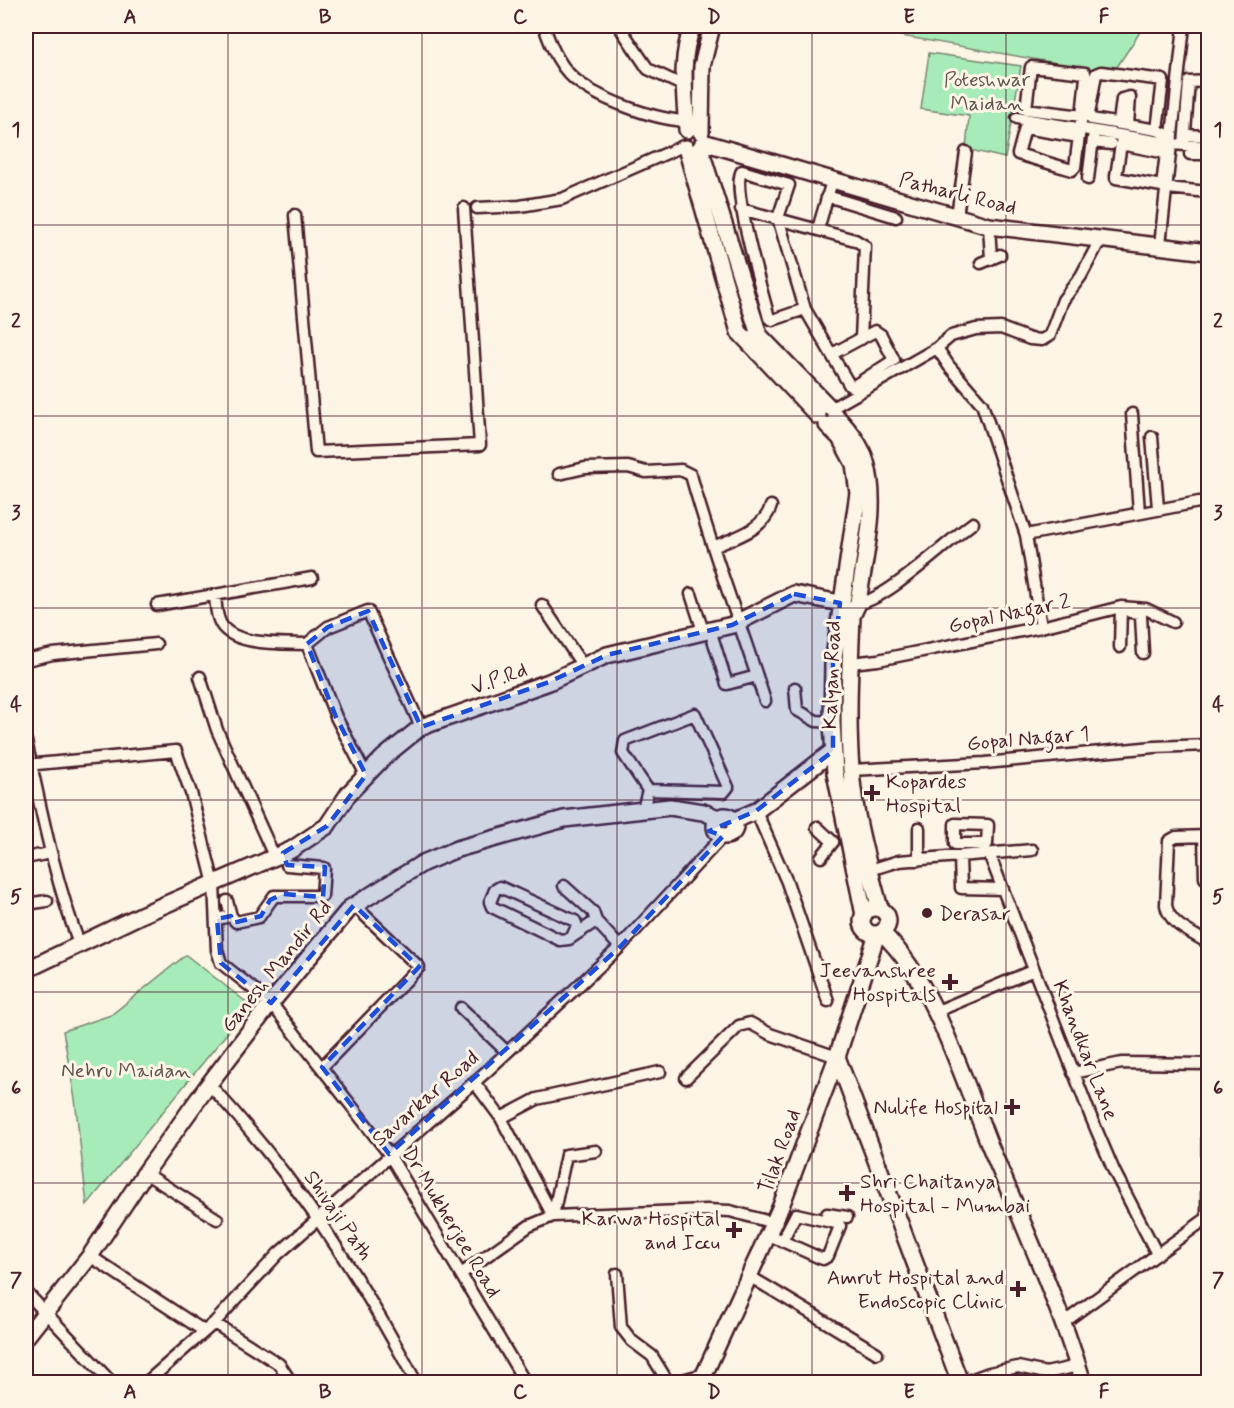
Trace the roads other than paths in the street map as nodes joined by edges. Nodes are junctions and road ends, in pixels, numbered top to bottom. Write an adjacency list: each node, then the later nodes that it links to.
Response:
1 (544, 26): 14 (street)
2 (619, 26): 9 (street)
3 (693, 26): 9 (street, Kalyan Road)
4 (712, 26): 14 (street, Kalyan Road)
5 (1185, 26): 7 (street)
6 (1209, 75): 7 (street)
7 (1180, 76): 19 (street)
8 (1209, 81): 19 (street)
9 (684, 86): 14 (street, Kalyan Road)
10 (1082, 116): 10 (street); 13 (street)
11 (1017, 118): 13 (street)
12 (1157, 130): 12 (street); 19 (street)
13 (1080, 133): 13 (street); 15 (street)
14 (693, 136): 24 (street, Patharli Road); 31 (street); 48 (street, Kalyan Road)
15 (1094, 136): 17 (street); 23 (street)
16 (1209, 136): 19 (street)
17 (1118, 141): 18 (street); 18 (street)
18 (1144, 144): 19 (street)
19 (1183, 144): 20 (street); 22 (street); 25 (street)
20 (1209, 147)
21 (966, 152): 34 (street)
22 (1209, 154)
23 (1088, 179)
24 (832, 181): 26 (street, Patharli Road); 28 (street)
25 (1167, 188): 27 (street); 40 (street)
26 (861, 190): 29 (street); 34 (street, Patharli Road)
27 (1209, 192)
28 (827, 196): 29 (street); 38 (street)
29 (856, 205): 35 (street)
30 (464, 207): 33 (street)
31 (477, 208)
32 (741, 210): 36 (street); 36 (street); 43 (street)
33 (295, 215)
34 (957, 216): 37 (street, Patharli Road)
35 (896, 217)
36 (778, 218): 38 (street); 43 (street)
37 (989, 226): 39 (street, Patharli Road); 42 (street)
38 (818, 229): 44 (street)
39 (1100, 240): 40 (street, Patharli Road); 45 (street)
40 (1160, 245): 41 (street, Patharli Road)
41 (1209, 252)
42 (991, 259)
43 (806, 309): 46 (street)
44 (861, 339): 46 (street); 47 (street)
45 (937, 348): 47 (street); 58 (street)
46 (832, 354): 47 (street)
47 (874, 379): 48 (street)
48 (828, 414): 63 (street, Kalyan Road); 64 (street, Kalyan Road)
49 (1132, 414): 55 (street)
50 (1152, 437): 54 (street)
51 (560, 474): 59 (street)
52 (771, 506): 59 (street)
53 (1208, 507): 54 (street); 56 (street)
54 (1158, 508): 55 (street)
55 (1139, 512): 58 (street)
56 (1209, 520)
57 (974, 523): 64 (street)
58 (1026, 535): 70 (street)
59 (713, 548): 68 (street)
60 (312, 578): 62 (street)
61 (691, 594): 71 (street)
62 (215, 597): 65 (street); 73 (street)
63 (840, 603): 68 (street, V.P.Rd); 83 (street, Kalyan Road)
64 (858, 603): 77 (street, Kalyan Road)
65 (157, 605)
66 (542, 605): 78 (street)
67 (1121, 610): 69 (street, Gopal Nagar 2); 70 (street, Gopal Nagar 2); 74 (street); 75 (street)
68 (740, 621): 71 (street, V.P.Rd); 79 (street)
69 (1173, 622)
70 (1041, 627): 77 (street, Gopal Nagar 2)
71 (707, 631): 78 (street, V.P.Rd); 79 (street)
72 (156, 644): 76 (street)
73 (306, 644): 84 (street); 90 (street)
74 (1120, 647)
75 (1143, 653)
76 (26, 660)
77 (851, 663): 89 (street, Kalyan Road)
78 (583, 666): 84 (street, V.P.Rd)
79 (757, 676): 82 (street)
80 (200, 677): 108 (street)
81 (795, 688): 83 (street)
82 (765, 701)
83 (832, 722): 87 (street, Kalyan Road)
84 (421, 727): 90 (street, V.P.Rd)
85 (26, 741): 88 (street)
86 (1209, 745): 89 (street, Gopal Nagar 1)
87 (833, 751): 93 (street); 99 (street, Kalyan Road)
88 (29, 765): 102 (street); 111 (street)
89 (851, 771): 109 (street, Kalyan Road)
90 (366, 775): 108 (street, V.P.Rd)
91 (648, 790): 91 (street); 92 (street)
92 (643, 810): 94 (street, Ganesh Mandir Rd); 117 (street, Ganesh Mandir Rd)
93 (756, 811): 94 (street); 128 (street)
94 (726, 819): 97 (street)
95 (817, 827): 99 (street)
96 (919, 828): 107 (street)
97 (723, 836): 125 (street, Savarkar Road)
98 (1206, 836): 110 (street); 123 (street)
99 (840, 841): 104 (street); 121 (street, Kalyan Road)
100 (969, 844): 105 (street)
101 (1032, 850): 103 (street)
102 (51, 853): 106 (street); 124 (street)
103 (990, 856): 105 (street); 113 (street, Khandkar Lane)
104 (821, 857)
105 (964, 857): 107 (street); 113 (street)
106 (26, 858)
107 (920, 860): 109 (street)
108 (283, 861): 111 (street, V.P.Rd); 118 (street)
109 (870, 870): 121 (street, Kalyan Road)
110 (1205, 878)
111 (214, 884): 119 (street); 124 (street, V.P.Rd)
112 (564, 886): 120 (street)
113 (1003, 889): 127 (street, Khandkar Lane)
114 (47, 901): 116 (street)
115 (227, 901): 118 (street)
116 (26, 904)
117 (355, 906): 129 (street, Ganesh Mandir Rd); 135 (street)
118 (231, 916): 119 (street)
119 (217, 919): 129 (street)
120 (596, 921): 122 (street); 125 (street)
121 (878, 925): 131 (street); 133 (street, Tilak Road)
122 (572, 937): 122 (street)
123 (1209, 942)
124 (79, 943): 126 (street, V.P.Rd)
125 (620, 947): 132 (street, Savarkar Road)
126 (26, 970)
127 (1034, 970): 131 (street); 137 (street, Khandkar Lane)
128 (828, 1001)
129 (271, 1003): 135 (street, Dr Mukherjee Road); 140 (street, Ganesh Mandir Rd)
130 (460, 1008): 132 (street)
131 (935, 1012): 162 (street)
132 (507, 1052): 139 (street, Savarkar Road)
133 (837, 1057): 138 (street); 146 (street, Tilak Road); 169 (street)
134 (1209, 1064): 137 (street)
135 (322, 1067): 144 (street, Dr Mukherjee Road)
136 (660, 1072): 142 (street)
137 (1073, 1072): 154 (street, Khandkar Lane)
138 (686, 1078)
139 (474, 1082): 142 (street); 144 (street, Savarkar Road)
140 (209, 1084): 145 (street, Ganesh Mandir Rd); 152 (street, Shivaji Path)
141 (1209, 1095): 151 (street)
142 (501, 1118): 148 (street)
143 (596, 1151): 148 (street)
144 (389, 1154): 152 (street, Savarkar Road); 157 (street, Dr Mukherjee Road)
145 (145, 1173): 150 (street); 155 (street, Ganesh Mandir Rd)
146 (781, 1206): 147 (street); 153 (street, Tilak Road)
147 (816, 1215): 149 (street); 153 (street); 153 (street)
148 (553, 1216): 153 (street); 157 (street)
149 (847, 1217)
150 (217, 1219)
151 (1208, 1219): 154 (street)
152 (321, 1220): 161 (street, Savarkar Road); 173 (street, Shivaji Path)
153 (775, 1233): 158 (street, Tilak Road)
154 (1157, 1254): 162 (street)
155 (90, 1256): 160 (street, Ganesh Mandir Rd); 163 (street)
156 (617, 1274): 175 (street)
157 (461, 1275): 174 (street, Dr Mukherjee Road)
158 (749, 1276): 165 (street); 168 (street, Tilak Road)
159 (26, 1292): 160 (street)
160 (45, 1314): 164 (street, Ganesh Mandir Rd); 170 (street)
161 (214, 1323): 163 (street, Savarkar Road); 172 (street)
162 (1063, 1323): 166 (street)
163 (204, 1331): 167 (street, Savarkar Road)
164 (26, 1337)
165 (877, 1353)
166 (1078, 1366): 169 (street); 177 (street)
167 (160, 1379): 171 (street, Savarkar Road)
168 (704, 1380): 176 (street)
169 (958, 1382)
170 (111, 1383)
171 (147, 1383)
172 (291, 1383)
173 (416, 1383)
174 (525, 1383)
175 (668, 1383)
176 (685, 1383)
177 (1083, 1383)

